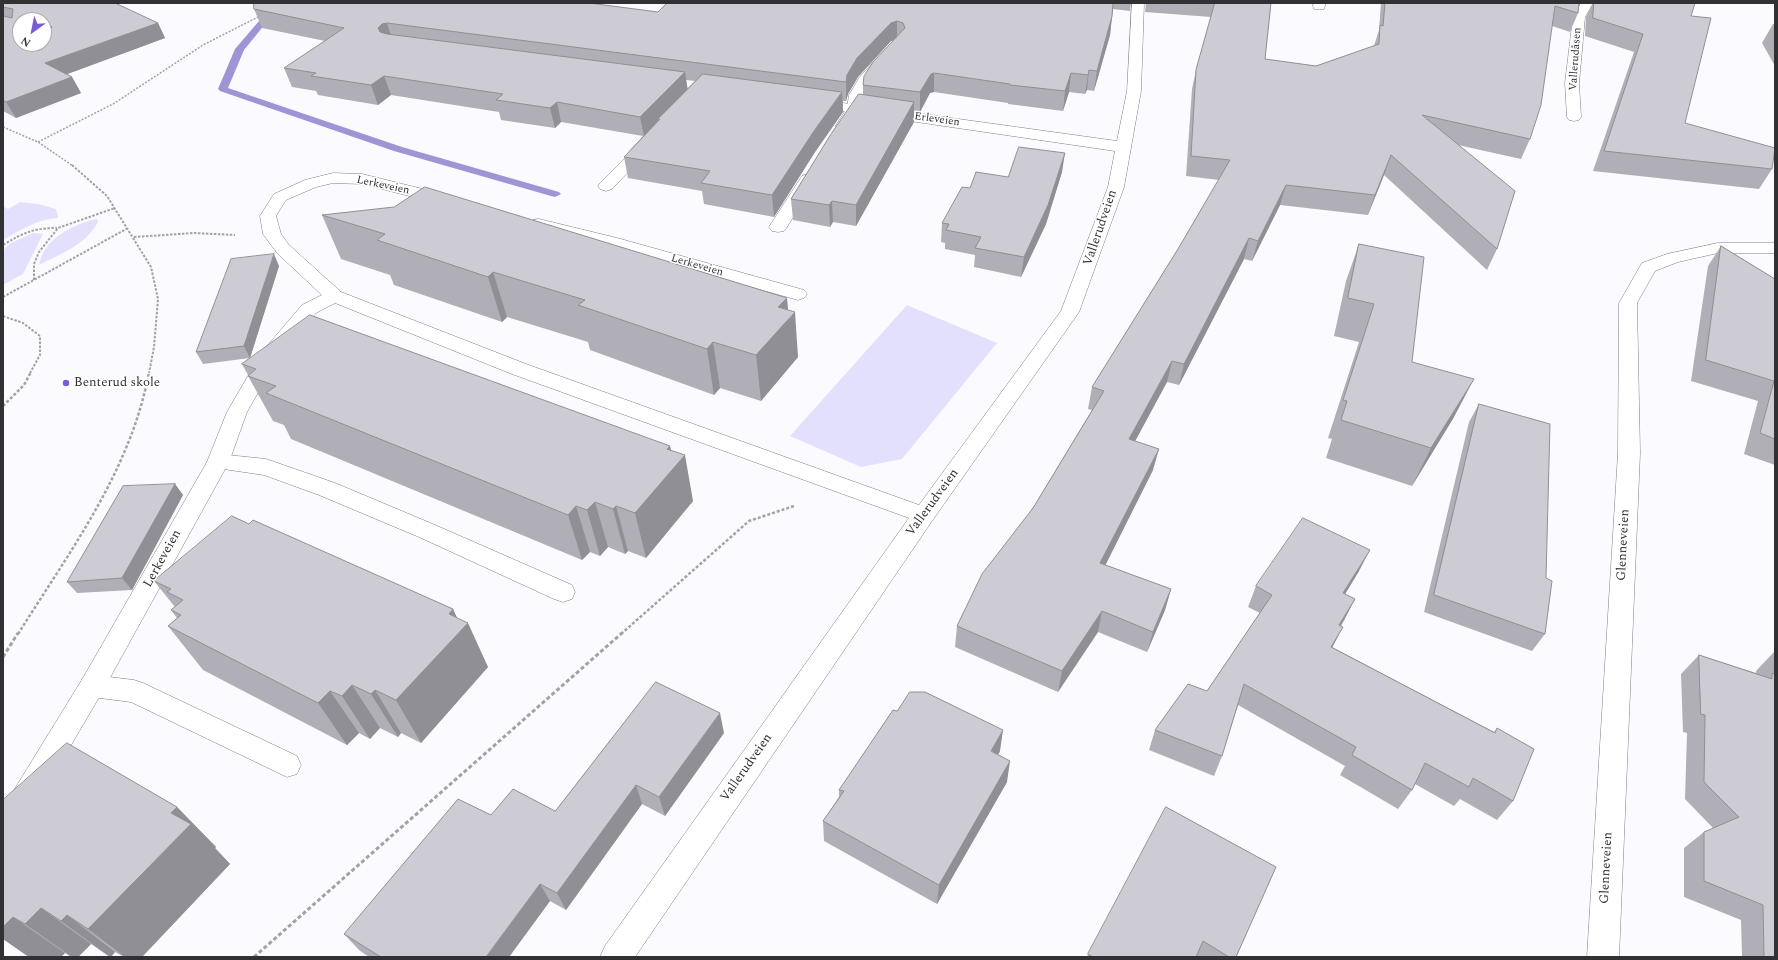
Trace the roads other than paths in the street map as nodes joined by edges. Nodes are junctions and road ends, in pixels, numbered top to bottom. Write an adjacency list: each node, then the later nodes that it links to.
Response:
1 (1138, 3): 9 (street, Vallerudveien)
2 (1587, 3): 6 (street, Vallerudåsen)
3 (892, 50): 5 (street)
4 (800, 101): 5 (street, Erleveien)
5 (854, 108): 8 (street); 9 (street, Erleveien)
6 (1574, 117)
7 (654, 137): 11 (street)
8 (836, 138)
9 (1123, 147): 19 (street, Vallerudveien)
10 (815, 167): 14 (street)
11 (606, 186)
12 (460, 204): 17 (street, Lerkeveien)
13 (521, 219): 16 (street, Lerkeveien)
14 (778, 227)
15 (1775, 248): 25 (street, Glenneveien)
16 (798, 294)
17 (334, 296): 18 (street, Lerkeveien); 19 (street, Lerkeveien)
18 (218, 462): 20 (street); 21 (street, Lerkeveien)
19 (924, 514): 24 (street, Vallerudveien)
20 (563, 592)
21 (92, 686): 22 (street); 23 (street, Lerkeveien)
22 (287, 765)
23 (3, 834)
24 (616, 957)
25 (1603, 957)

